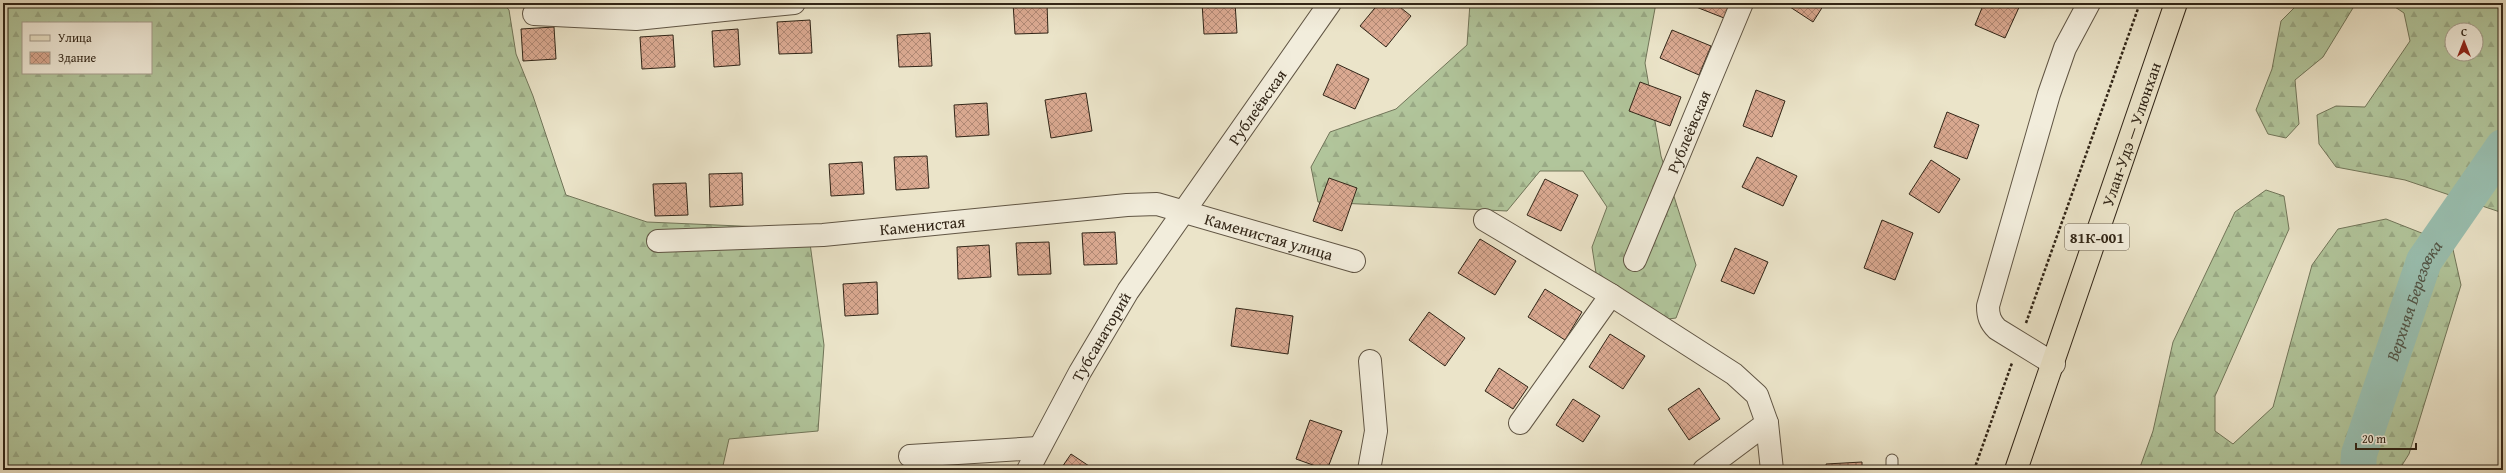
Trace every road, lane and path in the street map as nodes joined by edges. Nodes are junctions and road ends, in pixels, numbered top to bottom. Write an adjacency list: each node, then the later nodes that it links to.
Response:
1 (794, 3): 7 (street)
2 (1330, 3): 8 (street, Рублеёвская)
3 (1742, 3): 11 (street, Рублеёвская)
4 (2089, 3): 14 (street)
5 (2140, 3): 14 (path)
6 (2176, 3): 16 (main road, Улан-Удэ — Улюнхан / 81К-001)
7 (534, 14)
8 (1185, 210): 10 (street, Каменистая); 12 (street, Каменистая улица); 19 (street, Тубсанаторий)
9 (1485, 220): 13 (street)
10 (658, 241)
11 (1635, 260)
12 (1354, 261)
13 (1611, 295): 17 (street); 18 (street)
14 (2019, 343): 16 (street); 25 (path)
15 (1370, 361): 22 (street)
16 (2054, 364): 26 (main road, Улан-Удэ — Улюнхан / 81К-001)
17 (1520, 423)
18 (1767, 423): 23 (street); 24 (street)
19 (1038, 448): 20 (street); 21 (street, Тубсанаторий)
20 (910, 456)
21 (1028, 470)
22 (1369, 470)
23 (1704, 470)
24 (1772, 470)
25 (1974, 470)
26 (2016, 470)

